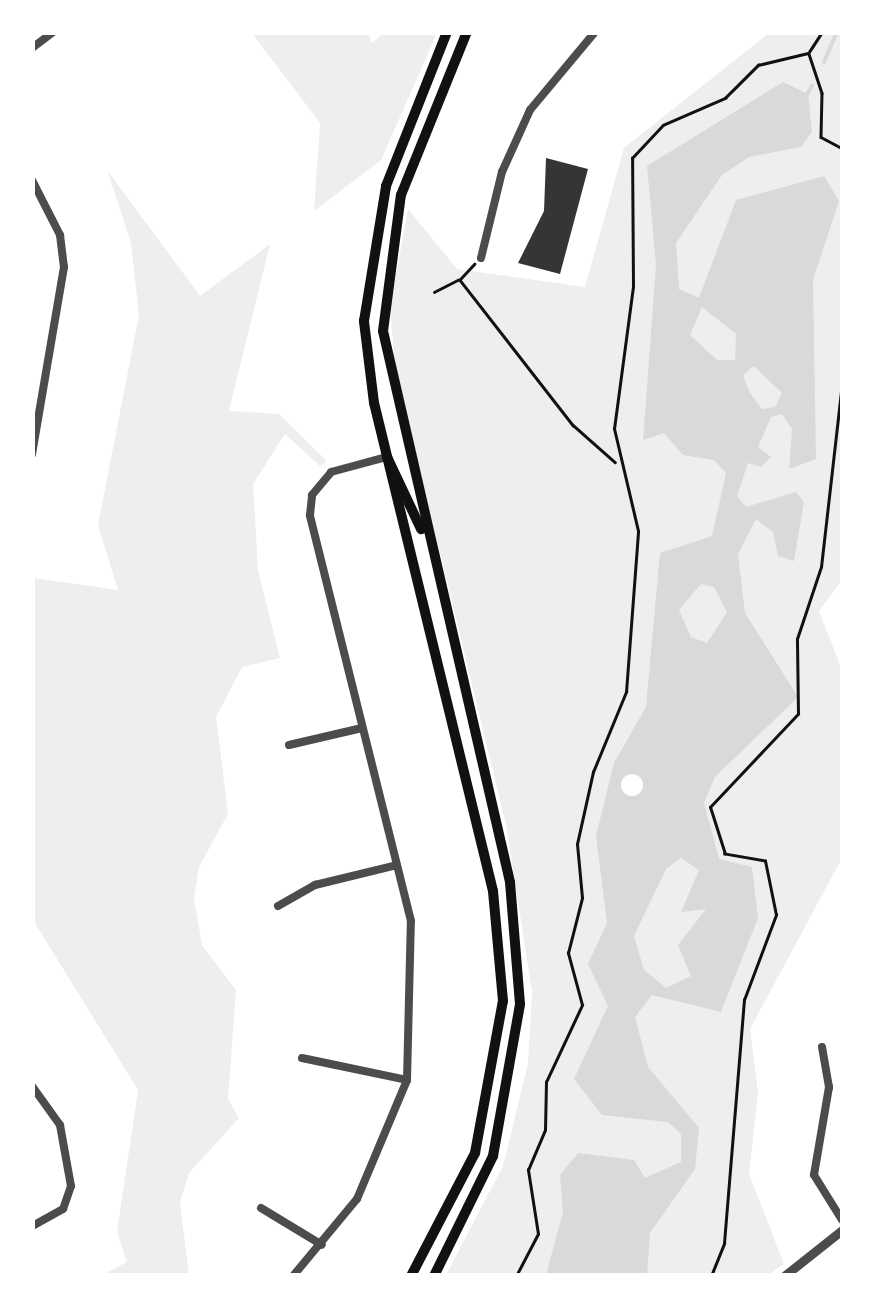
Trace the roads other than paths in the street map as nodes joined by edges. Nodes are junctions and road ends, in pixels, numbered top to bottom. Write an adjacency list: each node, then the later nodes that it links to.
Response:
1 (53, 32): 5 (street)
2 (447, 32): 9 (main road)
3 (467, 32): 10 (main road)
4 (595, 32): 7 (street)
5 (32, 48)
6 (32, 180): 8 (street)
7 (481, 258)
8 (32, 454)
9 (387, 456): 10 (main road); 11 (street); 25 (main road)
10 (425, 533): 26 (main road)
11 (362, 728): 12 (street); 13 (street)
12 (288, 745)
13 (396, 864): 14 (street); 17 (street)
14 (278, 906)
15 (822, 1048): 20 (street)
16 (302, 1058): 17 (street)
17 (407, 1080): 23 (street)
18 (32, 1086): 21 (street)
19 (260, 1208): 23 (street)
20 (842, 1220)
21 (32, 1226)
22 (842, 1230): 27 (street)
23 (322, 1245): 24 (street)
24 (293, 1276)
25 (412, 1276)
26 (434, 1276)
27 (784, 1276)

